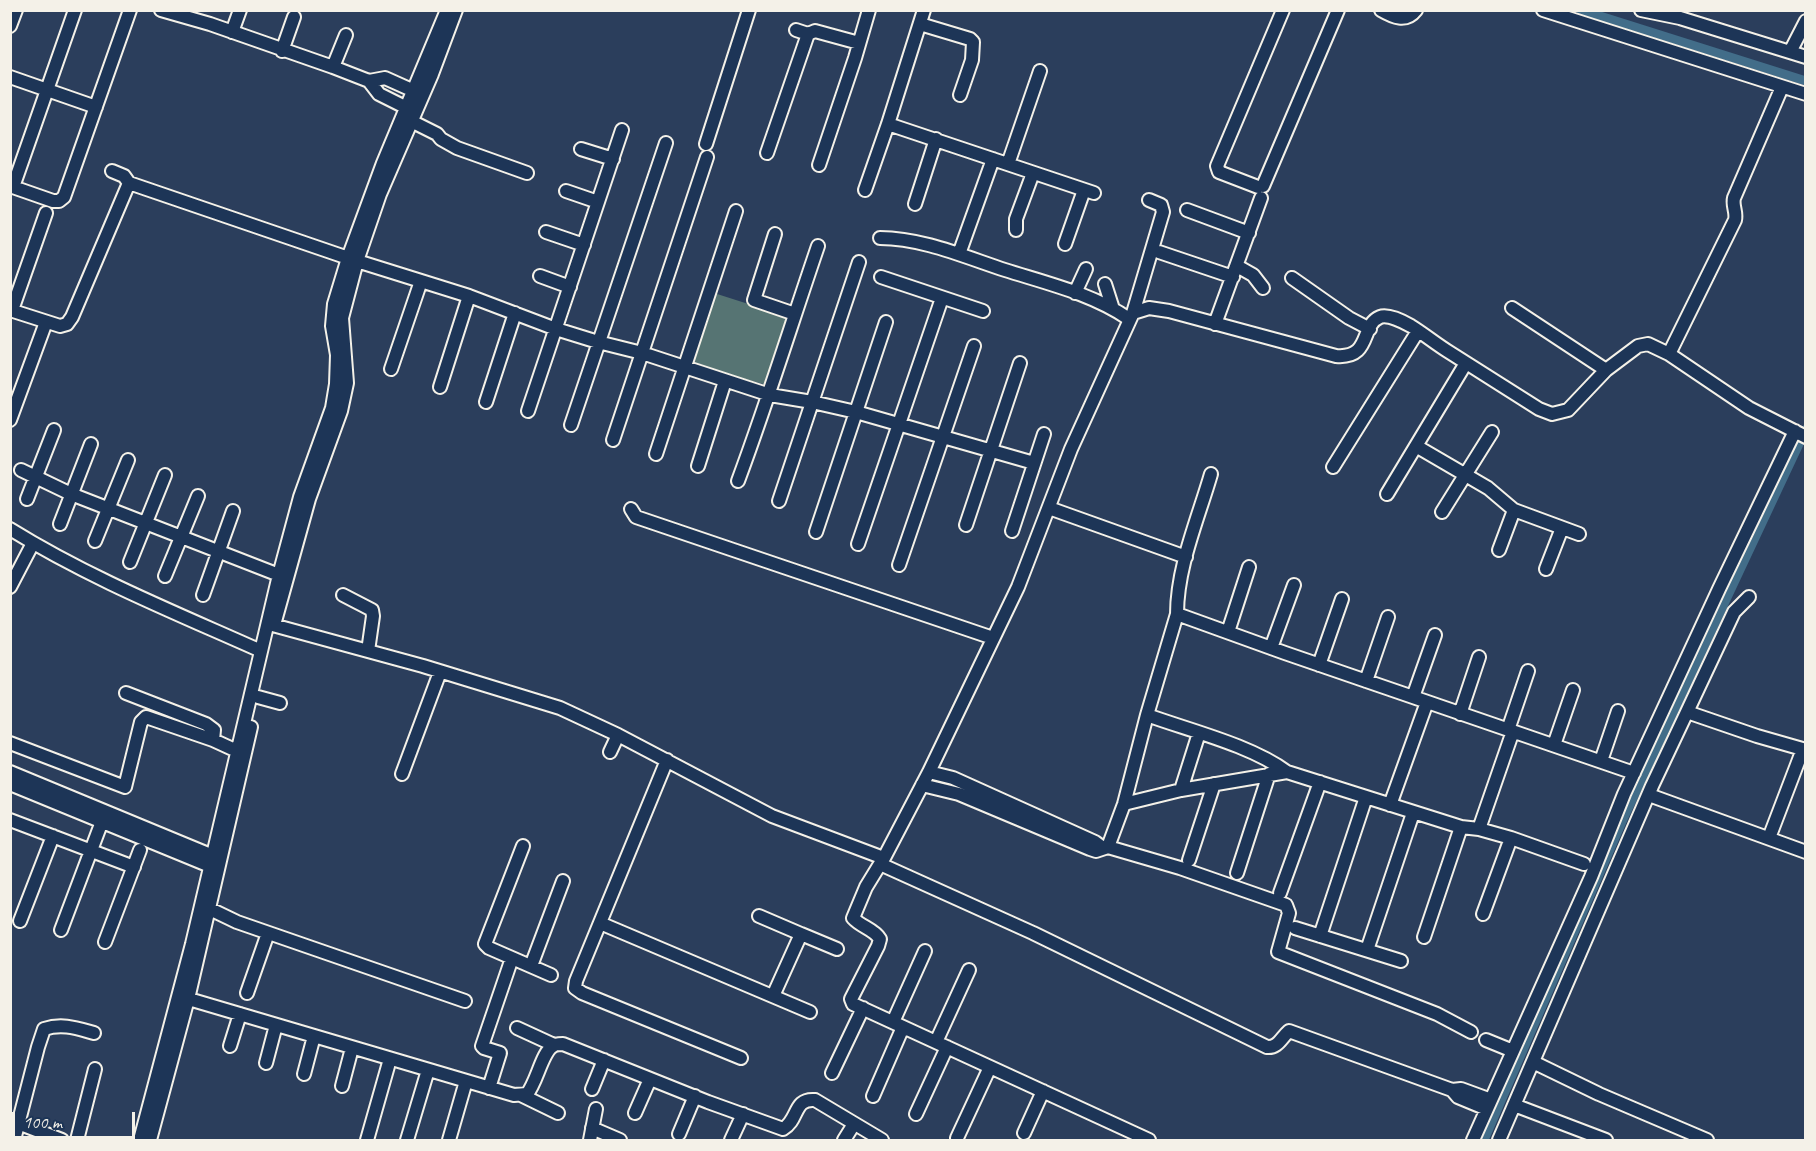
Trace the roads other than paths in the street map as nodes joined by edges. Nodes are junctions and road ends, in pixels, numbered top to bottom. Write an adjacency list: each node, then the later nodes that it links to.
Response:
1 (16, 10): 22 (street)
2 (75, 10): 36 (street)
3 (130, 10): 40 (street)
4 (161, 10): 17 (street)
5 (240, 10): 24 (street)
6 (447, 10): 37 (street)
7 (456, 10): 42 (street)
8 (749, 10): 47 (street)
9 (869, 10): 27 (street)
10 (924, 10): 21 (street)
11 (1283, 10): 61 (street)
12 (1338, 10): 61 (street)
13 (1381, 10): 14 (street)
14 (1416, 10)
15 (1543, 10): 35 (street)
16 (1641, 10): 18 (street)
17 (184, 13): 24 (street)
18 (1683, 14): 29 (street)
19 (294, 17): 28 (street)
20 (1806, 21): 29 (street)
21 (920, 24): 38 (street); 43 (street)
22 (10, 26)
23 (795, 30): 25 (street)
24 (232, 32): 28 (street)
25 (808, 34): 27 (street); 49 (street)
26 (346, 35): 31 (street)
27 (859, 43): 54 (street)
28 (282, 51): 31 (street)
29 (1790, 51): 30 (street)
30 (1806, 57)
31 (333, 67): 34 (street)
32 (1040, 71): 53 (street)
33 (10, 77): 36 (street)
34 (369, 81): 37 (street); 41 (street)
35 (1782, 87): 39 (street); 109 (street)
36 (48, 89): 40 (street); 59 (street)
37 (414, 91): 41 (street)
38 (960, 94)
39 (1806, 94)
40 (96, 107): 59 (street)
41 (407, 108): 79 (street)
42 (411, 121): 56 (street); 79 (street)
43 (888, 124): 45 (street); 60 (street)
44 (622, 130): 51 (street)
45 (936, 139): 52 (street); 65 (street)
46 (666, 143): 106 (street)
47 (706, 144)
48 (581, 149): 51 (street)
49 (767, 153)
50 (707, 157): 108 (street)
51 (613, 159): 64 (street)
52 (993, 159): 53 (street); 78 (street)
53 (1008, 164): 57 (street)
54 (819, 165)
55 (112, 171): 58 (street)
56 (527, 173)
57 (1033, 173): 69 (street); 74 (street)
58 (129, 183): 79 (street); 100 (street)
59 (12, 186)
60 (865, 190)
61 (1261, 190): 71 (street)
62 (566, 191): 64 (street)
63 (1149, 200): 99 (street)
64 (598, 202): 75 (street)
65 (915, 204)
66 (1187, 210): 71 (street)
67 (736, 211): 112 (street)
68 (45, 213): 95 (street)
69 (1016, 230)
70 (546, 232): 75 (street)
71 (1249, 233): 82 (street)
72 (775, 234): 98 (street)
73 (880, 238): 78 (street)
74 (1065, 244)
75 (584, 245): 88 (street)
76 (818, 246): 98 (street)
77 (1159, 252): 82 (street)
78 (959, 254): 90 (street)
79 (352, 260): 86 (street); 176 (street); 186 (street)
80 (859, 262): 120 (street)
81 (1086, 269): 90 (street)
82 (1235, 271): 89 (street); 102 (street)
83 (540, 276): 88 (street)
84 (881, 277): 92 (street)
85 (1292, 278): 104 (street)
86 (421, 281): 91 (street); 113 (street)
87 (1105, 284): 94 (street)
88 (570, 287): 103 (street)
89 (1263, 288)
90 (1075, 293): 94 (street)
91 (469, 296): 97 (street); 116 (street)
92 (942, 298): 96 (street); 125 (street)
93 (1512, 308): 114 (street)
94 (1113, 309): 99 (street)
95 (11, 310): 100 (street)
96 (982, 311)
97 (515, 313): 103 (street); 119 (street)
98 (795, 314): 117 (street)
99 (1131, 316): 102 (street); 151 (street)
100 (46, 322): 118 (street)
101 (886, 322): 122 (street)
102 (1215, 324): 104 (street)
103 (556, 329): 106 (street); 121 (street)
104 (1370, 329): 105 (street)
105 (1418, 331): 111 (street); 139 (street)
106 (598, 342): 108 (street); 124 (street)
107 (974, 346): 130 (street)
108 (642, 353): 112 (street); 131 (street)
109 (1669, 354): 114 (street); 129 (street)
110 (1020, 363): 134 (street)
111 (1466, 363): 114 (street); 133 (street)
112 (685, 367): 115 (street); 135 (street)
113 (391, 369)
114 (1606, 369)
115 (725, 381): 117 (street); 138 (street)
116 (440, 387)
117 (770, 395): 120 (street); 145 (street)
118 (14, 402): 123 (street)
119 (486, 402)
120 (812, 402): 122 (street); 150 (street)
121 (528, 411)
122 (856, 412): 125 (street); 163 (street)
123 (10, 420)
124 (571, 425)
125 (899, 425): 130 (street); 168 (street)
126 (54, 430): 144 (street)
127 (1492, 432): 143 (street)
128 (1044, 434): 137 (street)
129 (1800, 434): 222 (street)
130 (943, 438): 134 (street); 173 (street)
131 (613, 440)
132 (92, 444): 146 (street)
133 (1416, 446): 143 (street); 147 (street)
134 (990, 452): 137 (street); 159 (street)
135 (656, 454)
136 (128, 460): 152 (street)
137 (1034, 463): 162 (street)
138 (698, 466)
139 (1333, 467)
140 (21, 470): 144 (street)
141 (1211, 474): 171 (street)
142 (165, 475): 158 (street)
143 (1466, 475): 154 (street); 156 (street)
144 (36, 477): 146 (street); 149 (street)
145 (738, 481)
146 (71, 494): 152 (street); 157 (street)
147 (1387, 494)
148 (198, 496): 165 (street)
149 (27, 499)
150 (779, 501)
151 (1049, 508): 171 (street); 189 (street)
152 (108, 509): 158 (street); 166 (street)
153 (631, 509): 189 (street)
154 (1514, 510): 160 (street); 169 (street)
155 (233, 511): 170 (street)
156 (1442, 512)
157 (60, 524)
158 (145, 524): 165 (street); 172 (street)
159 (966, 525)
160 (1563, 528): 164 (street); 175 (street)
161 (10, 529): 167 (street)
162 (1012, 531)
163 (816, 532)
164 (1579, 534)
165 (182, 538): 170 (street); 177 (street)
166 (95, 541)
167 (33, 543): 179 (street); 191 (street)
168 (858, 544)
169 (1499, 550)
170 (219, 553): 176 (street); 181 (street)
171 (1186, 557): 184 (street)
172 (130, 562)
173 (899, 565)
174 (1249, 567): 187 (street)
175 (1546, 569)
176 (279, 575): 186 (street)
177 (165, 576)
178 (1294, 585): 190 (street)
179 (10, 587)
180 (343, 595): 192 (street)
181 (202, 596)
182 (1749, 597): 205 (street)
183 (1342, 599): 194 (street)
184 (1178, 614): 187 (street); 207 (street)
185 (1388, 616): 197 (street)
186 (271, 624): 191 (street); 192 (street); 200 (street)
187 (1228, 632): 190 (street)
188 (1434, 635): 201 (street)
189 (993, 638): 220 (street)
190 (1271, 648): 194 (street)
191 (261, 651): 215 (street)
192 (368, 651): 196 (street)
193 (1479, 657): 206 (street)
194 (1319, 665): 197 (street)
195 (1528, 670): 208 (street)
196 (440, 672): 210 (street); 223 (street)
197 (1366, 681): 201 (street)
198 (1573, 690): 213 (street)
199 (126, 693): 211 (street)
200 (258, 697): 203 (street); 255 (street)
201 (1413, 697): 202 (street)
202 (1427, 702): 206 (street); 233 (street)
203 (280, 703)
204 (1618, 711): 218 (street)
205 (1687, 712): 214 (street); 230 (street)
206 (1460, 714): 208 (street)
207 (1147, 715): 209 (street); 232 (street)
208 (1510, 730): 213 (street); 238 (street)
209 (1199, 733): 221 (street); 229 (street)
210 (618, 735): 216 (street); 217 (street)
211 (213, 740): 212 (street); 215 (street)
212 (10, 743)
213 (1554, 746): 218 (street)
214 (1804, 749): 241 (street)
215 (237, 751): 249 (street)
216 (610, 752)
217 (667, 760): 247 (street); 259 (street)
218 (1601, 761): 222 (street)
219 (10, 772): 235 (street)
220 (928, 772): 228 (street); 243 (street)
221 (1287, 772): 224 (street); 225 (street)
222 (1634, 773): 293 (street)
223 (402, 774)
224 (1269, 774): 227 (street); 252 (street)
225 (1320, 782): 231 (street); 254 (street)
226 (10, 784): 235 (street)
227 (1214, 784): 229 (street); 248 (street)
228 (922, 785): 243 (street); 247 (street)
229 (1181, 790): 232 (street)
230 (1649, 795): 241 (street); 297 (street)
231 (1366, 797): 233 (street); 264 (street)
232 (1124, 804): 243 (street)
233 (1389, 805): 234 (street)
234 (1413, 813): 237 (street); 268 (street)
235 (104, 817): 244 (street); 249 (street)
236 (11, 822): 239 (street)
237 (1461, 827): 238 (street); 265 (street)
238 (1479, 829): 240 (street)
239 (53, 836): 244 (street); 258 (street)
240 (1511, 838): 250 (street); 256 (street)
241 (1769, 838): 246 (street)
242 (523, 846): 270 (street)
243 (1105, 848): 285 (street)
244 (92, 850): 251 (street); 261 (street)
245 (140, 850): 251 (street)
246 (1806, 852)
247 (883, 860): 279 (street); 313 (street)
248 (1189, 860)
249 (212, 861): 277 (street)
250 (1584, 864)
251 (134, 867): 266 (street)
252 (1237, 873)
253 (563, 881): 272 (street)
254 (1280, 893)
255 (210, 909): 262 (street); 277 (street)
256 (1483, 914)
257 (759, 916): 263 (street)
258 (20, 921)
259 (600, 923): 276 (street); 294 (street)
260 (1295, 928): 264 (street)
261 (61, 930)
262 (268, 933): 275 (street); 278 (street)
263 (801, 934): 267 (street); 276 (street)
264 (1320, 936): 268 (street)
265 (1424, 937)
266 (105, 942)
267 (837, 949)
268 (1367, 950): 271 (street)
269 (925, 951): 282 (street)
270 (512, 958): 272 (street); 307 (street)
271 (1401, 962)
272 (531, 966): 274 (street)
273 (969, 970): 289 (street)
274 (551, 975)
275 (247, 993)
276 (773, 996): 280 (street)
277 (183, 997): 281 (street); 331 (street); 332 (street)
278 (465, 1001)
279 (863, 1008): 282 (street); 302 (street)
280 (810, 1012)
281 (240, 1014): 283 (street); 291 (street)
282 (898, 1024): 289 (street); 312 (street)
283 (276, 1025): 287 (street); 298 (street)
284 (517, 1028): 290 (street)
285 (1471, 1032)
286 (94, 1033): 320 (street)
287 (314, 1036): 292 (street); 303 (street)
288 (1486, 1040): 293 (street)
289 (941, 1044): 299 (street); 319 (street)
290 (554, 1045): 296 (street); 310 (street)
291 (230, 1046)
292 (352, 1047): 295 (street); 306 (street)
293 (1513, 1051): 313 (street)
294 (741, 1058)
295 (390, 1059): 301 (street); 333 (street)
296 (603, 1060): 304 (street); 308 (street)
297 (1533, 1062): 314 (street); 344 (street)
298 (266, 1063)
299 (990, 1067): 309 (street); 326 (street)
300 (95, 1070): 330 (street)
301 (428, 1070): 305 (street); 334 (street)
302 (832, 1073)
303 (304, 1074)
304 (650, 1079): 311 (street); 317 (street)
305 (466, 1081): 307 (street); 335 (street)
306 (342, 1086)
307 (489, 1088): 310 (street)
308 (592, 1089)
309 (1043, 1092): 323 (street); 327 (street)
310 (521, 1095): 316 (street)
311 (695, 1096): 318 (street); 325 (street)
312 (873, 1096)
313 (1489, 1105): 341 (street)
314 (1514, 1106): 342 (street); 343 (street)
315 (596, 1109): 324 (street)
316 (558, 1113)
317 (635, 1113)
318 (743, 1114): 322 (street); 337 (street)
319 (916, 1114)
320 (15, 1122): 328 (street); 329 (street)
321 (854, 1124): 322 (street); 339 (street); 340 (street)
322 (789, 1126): 338 (street)
323 (1024, 1133)
324 (591, 1134): 336 (street)
325 (679, 1134)
326 (957, 1138)
327 (1144, 1139)
328 (14, 1140)
329 (62, 1140)
330 (77, 1140)
331 (140, 1140)
332 (150, 1140)
333 (367, 1140)
334 (407, 1140)
335 (450, 1140)
336 (620, 1140)
337 (730, 1140)
338 (786, 1140)
339 (844, 1140)
340 (882, 1140)
341 (1473, 1140)
342 (1499, 1140)
343 (1606, 1140)
344 (1707, 1140)

